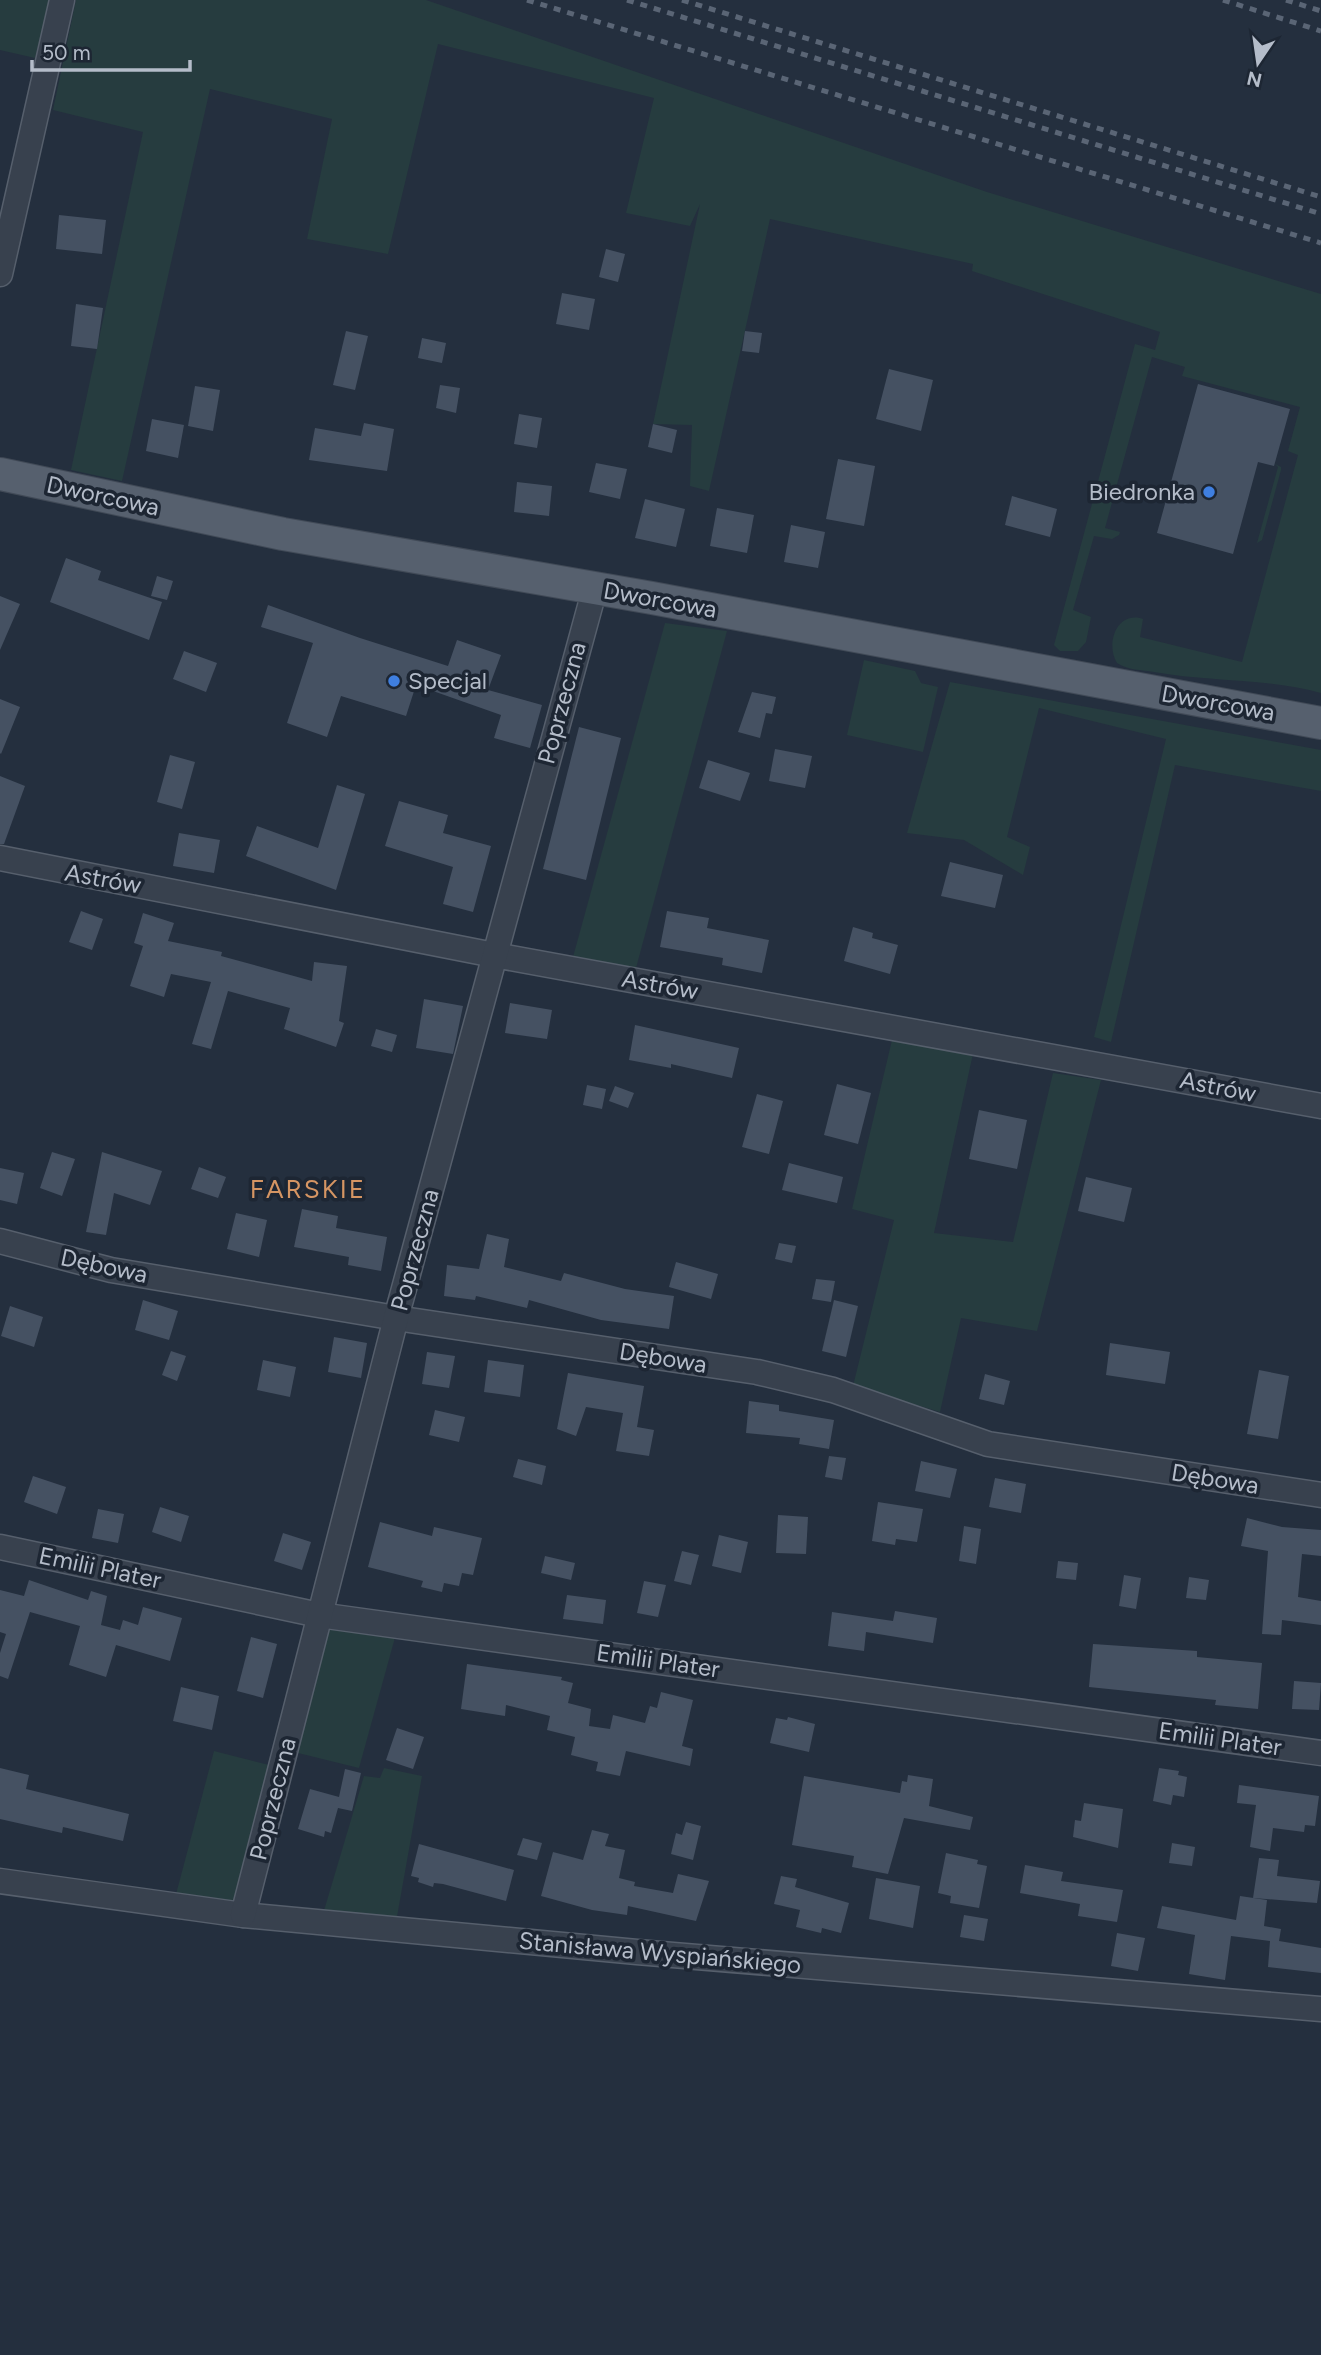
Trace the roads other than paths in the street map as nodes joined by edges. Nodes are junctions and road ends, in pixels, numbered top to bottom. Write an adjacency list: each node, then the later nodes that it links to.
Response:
1 (62, 0): 2 (street)
2 (0, 274)
3 (0, 474): 4 (main road, Dworcowa)
4 (595, 588): 5 (main road, Dworcowa); 7 (street, Poprzeczna)
5 (1321, 723)
6 (0, 858): 7 (street, Astrów)
7 (494, 955): 8 (street, Astrów); 10 (street, Poprzeczna)
8 (1321, 1106)
9 (0, 1241): 10 (street, Dębowa)
10 (397, 1318): 11 (street, Dębowa); 13 (street, Poprzeczna)
11 (1321, 1495)
12 (0, 1547): 13 (street, Emilii Plater)
13 (319, 1615): 14 (street, Emilii Plater); 16 (street, Poprzeczna)
14 (1321, 1753)
15 (0, 1881): 16 (street, Stanisława Wyspiańskiego)
16 (243, 1915): 17 (street, Stanisława Wyspiańskiego)
17 (1321, 2009)

